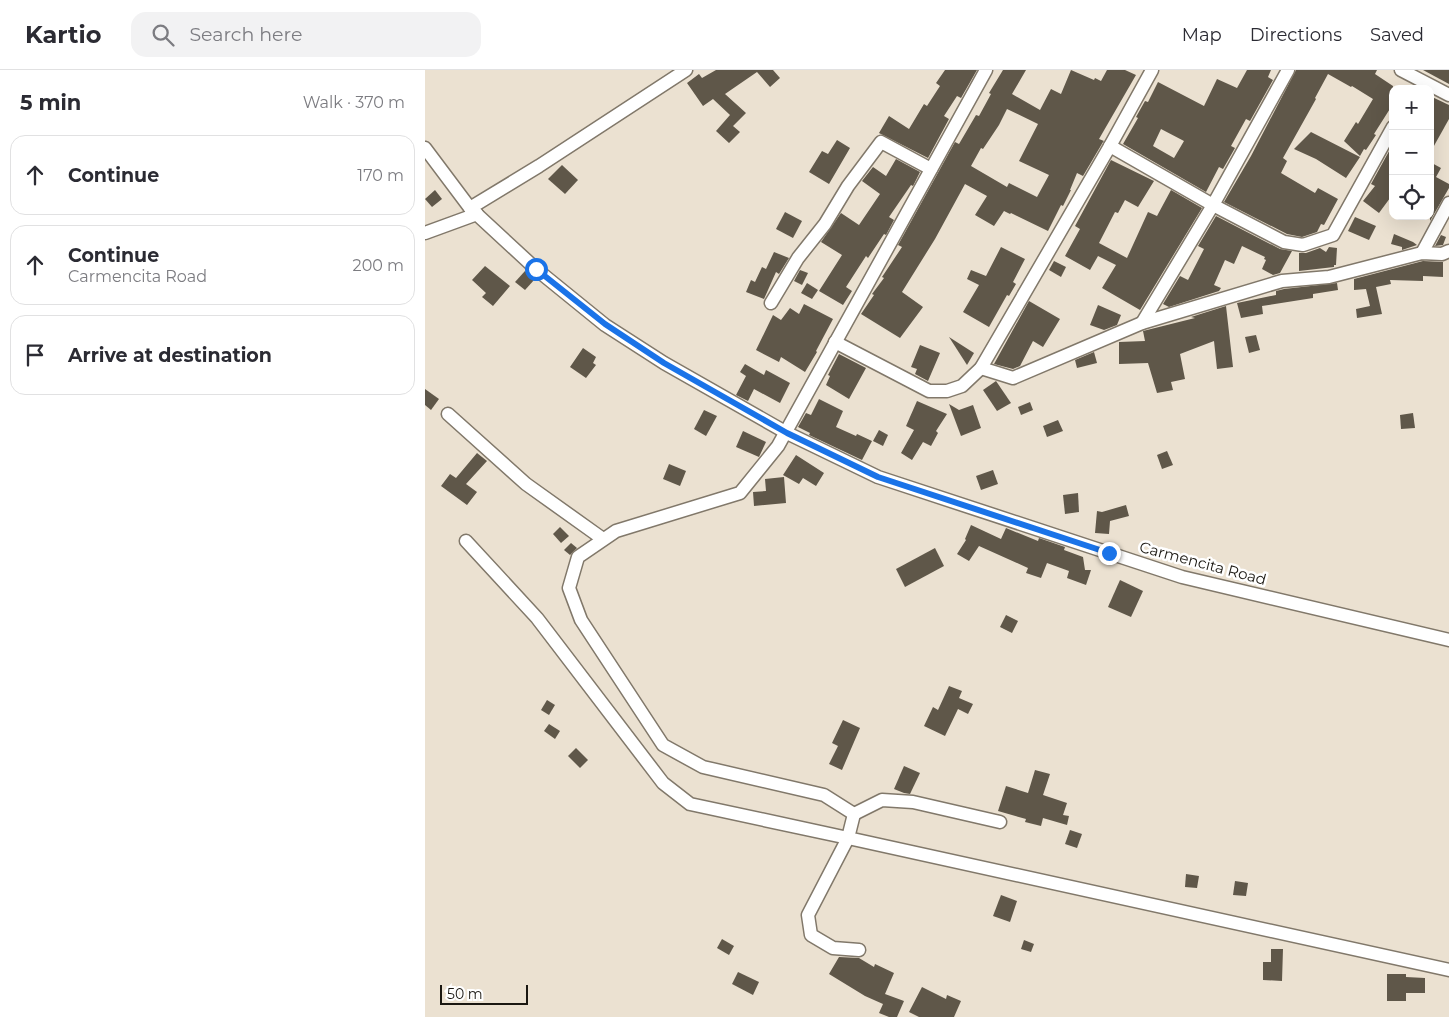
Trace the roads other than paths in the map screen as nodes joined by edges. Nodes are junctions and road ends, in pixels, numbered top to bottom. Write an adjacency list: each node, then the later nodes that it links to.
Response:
1 (686, 70): 14 (street)
2 (986, 70): 11 (street)
3 (1152, 70): 9 (street)
4 (1288, 70): 13 (street)
5 (1401, 70): 6 (street)
6 (1417, 84): 7 (street)
7 (1449, 95)
8 (1391, 130): 13 (street)
9 (1110, 146): 13 (street); 21 (street)
10 (425, 148): 14 (street, Carmencita Road)
11 (931, 169): 18 (street); 20 (street)
12 (1449, 203): 17 (street)
13 (1213, 205): 19 (street)
14 (474, 211): 15 (street); 23 (street, Carmencita Road)
15 (425, 233)
16 (1449, 251): 17 (street)
17 (1422, 253): 19 (street)
18 (771, 303)
19 (1143, 323): 21 (street)
20 (835, 342): 21 (street); 23 (street)
21 (981, 368)
22 (448, 414): 24 (street)
23 (787, 433): 24 (street); 26 (street, Carmencita Road)
24 (603, 539): 27 (street)
25 (466, 541): 29 (street)
26 (1449, 640)
27 (854, 814): 28 (street); 29 (street)
28 (1000, 822)
29 (848, 838): 30 (street); 31 (street)
30 (859, 950)
31 (1449, 970)

